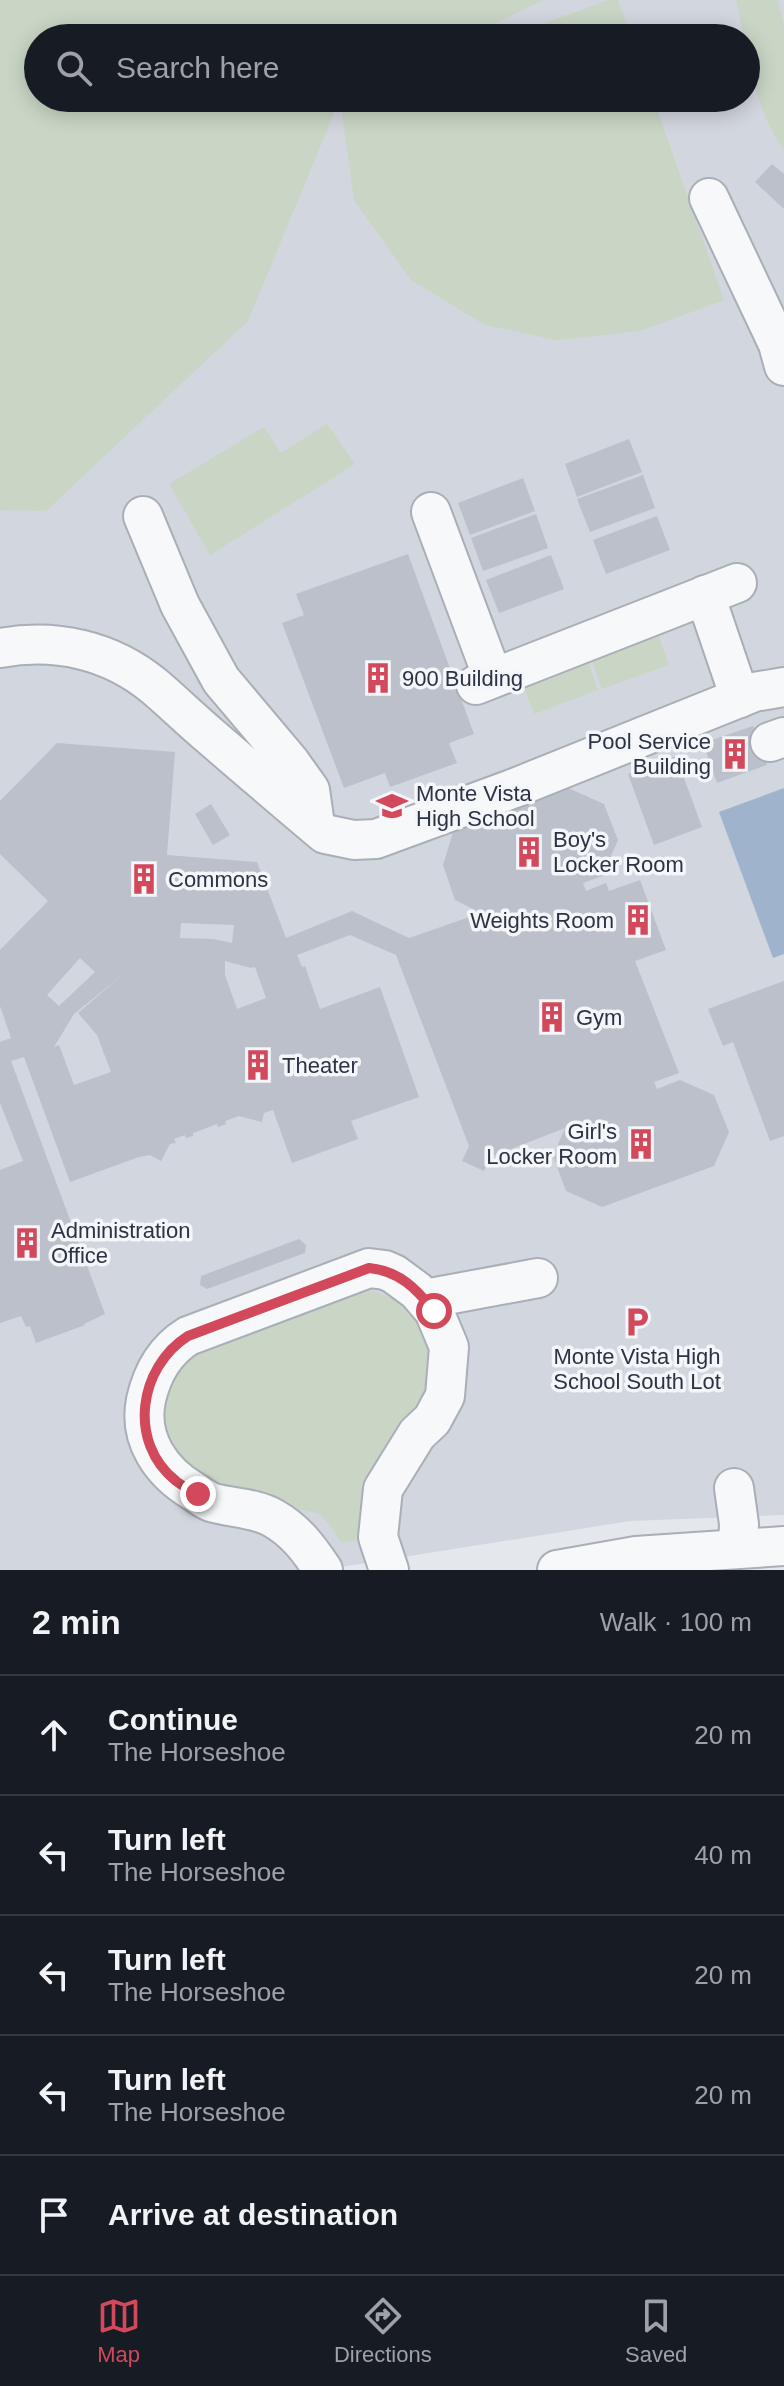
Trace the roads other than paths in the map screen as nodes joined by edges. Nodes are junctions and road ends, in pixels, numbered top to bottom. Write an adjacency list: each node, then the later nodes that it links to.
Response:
1 (709, 198): 2 (street)
2 (775, 308): 3 (street)
3 (784, 366)
4 (431, 512): 8 (street)
5 (143, 516): 9 (street)
6 (0, 648): 9 (street)
7 (784, 687): 8 (street)
8 (740, 698): 9 (street)
9 (315, 825)
10 (538, 1278): 11 (street)
11 (425, 1299): 15 (street); 16 (street)
12 (734, 1488): 14 (street)
13 (784, 1546): 14 (street)
14 (738, 1547): 17 (street)
15 (384, 1553)
16 (316, 1560)
17 (557, 1570)

